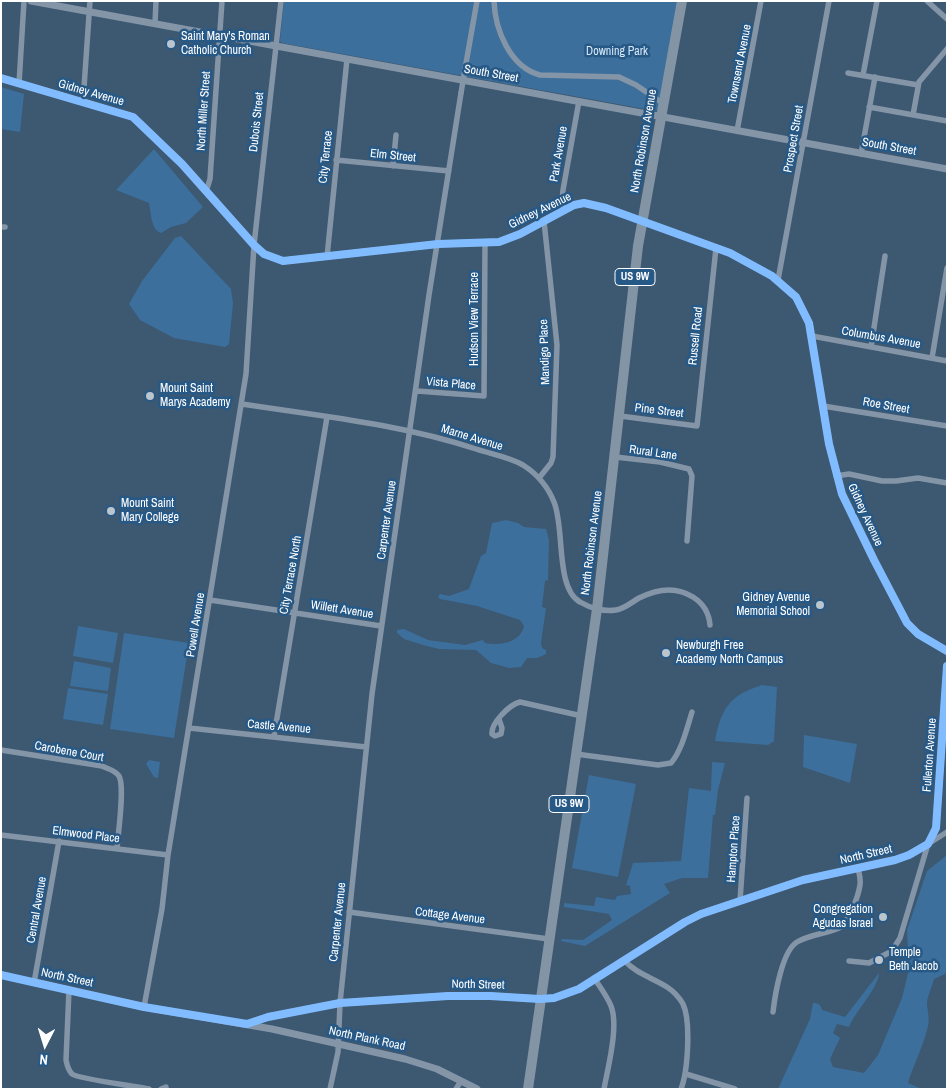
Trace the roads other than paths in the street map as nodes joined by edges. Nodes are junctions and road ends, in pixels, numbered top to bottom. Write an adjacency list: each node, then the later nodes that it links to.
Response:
1 (24, 1): 25 (street)
2 (31, 1): 14 (street, South Street)
3 (90, 1): 14 (street)
4 (156, 1): 16 (street)
5 (222, 1): 17 (street, North Miller Street)
6 (281, 1): 18 (street, Dubois Street)
7 (477, 1): 41 (street, Carpenter Avenue, bridge)
8 (494, 1): 29 (street)
9 (682, 1): 29 (highway, North Robinson Avenue / US 9W)
10 (762, 1): 34 (street, Townsend Avenue)
11 (828, 1): 36 (street, Prospect Street)
12 (877, 1): 22 (street)
13 (927, 1): 15 (street)
14 (90, 11): 16 (street, South Street); 28 (street)
15 (947, 19)
16 (155, 23): 17 (street, South Street)
17 (220, 35): 18 (street, South Street); 42 (street, North Miller Street)
18 (275, 45): 20 (street, South Street); 47 (street, Dubois Street)
19 (947, 49): 26 (street)
20 (347, 58): 27 (street, South Street); 38 (street, City Terrace)
21 (848, 73): 22 (street)
22 (863, 75): 23 (street)
23 (875, 77): 26 (street); 30 (street)
24 (1, 78): 25 (street, Gidney Avenue)
25 (19, 84): 28 (street, Gidney Avenue)
26 (918, 85): 31 (street)
27 (579, 101): 32 (street, South Street); 43 (street, Park Avenue)
28 (83, 102): 42 (street, Gidney Avenue)
29 (664, 104): 32 (highway, North Robinson Avenue / US 9W)
30 (869, 107): 31 (street); 37 (street)
31 (912, 115): 33 (street)
32 (661, 117): 34 (street, South Street); 45 (highway, North Robinson Avenue / US 9W)
33 (947, 121)
34 (737, 131): 36 (street, South Street)
35 (396, 135): 39 (street)
36 (803, 143): 37 (street, South Street); 53 (street, Prospect Street)
37 (861, 154): 40 (street, South Street)
38 (336, 160): 39 (street, Elm Street); 51 (street, City Terrace)
39 (393, 166): 41 (street, Elm Street)
40 (947, 169)
41 (448, 171): 48 (street, Carpenter Avenue)
42 (206, 192): 47 (street, Gidney Avenue)
43 (564, 210): 44 (street, Gidney Avenue); 45 (street, Gidney Avenue)
44 (544, 221): 46 (street, Gidney Avenue); 69 (street, Mandigo Place)
45 (643, 222): 49 (street, Gidney Avenue); 62 (highway, North Robinson Avenue / US 9W)
46 (485, 243): 48 (street, Gidney Avenue); 59 (street, Hudson View Terrace)
47 (254, 244): 51 (street, Gidney Avenue); 60 (street, Powell Avenue)
48 (438, 244): 51 (street, Gidney Avenue); 58 (street, Carpenter Avenue)
49 (716, 248): 53 (street, Gidney Avenue); 64 (street, Russell Road)
50 (885, 256): 55 (street)
51 (327, 257)
52 (947, 268): 56 (street)
53 (778, 280): 54 (street, Gidney Avenue)
54 (812, 336): 55 (street, Columbus Avenue); 61 (street, Gidney Avenue)
55 (871, 347): 56 (street, Columbus Avenue)
56 (932, 358): 57 (street, Columbus Avenue)
57 (947, 360)
58 (417, 391): 59 (street, Vista Place); 66 (street, Carpenter Avenue)
59 (484, 396)
60 (242, 404): 63 (street, Marne Avenue); 72 (street, Powell Avenue)
61 (823, 406): 65 (street, Roe Street); 68 (street, Gidney Avenue)
62 (620, 416): 64 (street, Pine Street); 67 (highway, North Robinson Avenue / US 9W)
63 (327, 417): 66 (street, Marne Avenue); 74 (street, City Terrace North)
64 (697, 426)
65 (947, 426)
66 (411, 430): 69 (street, Marne Avenue); 76 (street, Carpenter Avenue)
67 (615, 458): 71 (street, Rural Lane); 73 (highway, North Robinson Avenue / US 9W)
68 (836, 476): 70 (street); 77 (street, Gidney Avenue)
69 (539, 478): 73 (street, Marne Avenue)
70 (947, 484)
71 (687, 541)
72 (210, 600): 74 (street, Willett Avenue); 82 (street, Powell Avenue)
73 (597, 609): 75 (street); 80 (highway, North Robinson Avenue / US 9W)
74 (295, 612): 76 (street, Willett Avenue); 83 (street, City Terrace North)
75 (710, 625)
76 (382, 626): 84 (street, Carpenter Avenue)
77 (947, 651)
78 (947, 666): 91 (street, Fullerton Avenue)
79 (692, 712): 86 (street)
80 (582, 716): 81 (street); 86 (highway, North Robinson Avenue / US 9W)
81 (499, 719)
82 (189, 728): 83 (street, Castle Avenue); 93 (street, Powell Avenue)
83 (274, 736): 84 (street, Castle Avenue)
84 (366, 747): 96 (street, Carpenter Avenue)
85 (1, 750): 92 (street, Carobene Court)
86 (576, 754): 97 (highway, North Robinson Avenue / US 9W)
87 (748, 798): 95 (street, Hampton Place)
88 (947, 832): 91 (street, North Street)
89 (1, 836): 90 (street, Elmwood Place)
90 (59, 841): 92 (street, Elmwood Place); 102 (street, Central Avenue)
91 (928, 844): 94 (street, North Street); 99 (street)
92 (117, 848): 93 (street, Elmwood Place)
93 (168, 855): 106 (street, Powell Avenue)
94 (858, 868): 95 (street, North Street); 107 (street)
95 (740, 901): 98 (street, North Street)
96 (349, 912): 97 (street, Cottage Avenue); 105 (street, Carpenter Avenue)
97 (549, 939): 104 (highway, North Robinson Avenue / US 9W)
98 (624, 960): 101 (street, North Street); 112 (street)
99 (849, 962)
100 (1, 975): 102 (street, North Street)
101 (594, 978): 104 (street, North Street); 119 (street)
102 (34, 983): 103 (street, North Street)
103 (69, 990): 106 (street, North Street); 114 (street)
104 (540, 999): 105 (street, North Street); 118 (highway, North Robinson Avenue / US 9W)
105 (340, 1003): 108 (street, North Street); 111 (street, Carpenter Avenue)
106 (144, 1007): 109 (street, North Street)
107 (773, 1012)
108 (276, 1016): 109 (street, North Street); 110 (street)
109 (247, 1024): 110 (street, North Plank Road)
110 (272, 1029): 111 (street, North Plank Road)
111 (338, 1044): 113 (street, North Plank Road); 115 (street, Carpenter Avenue)
112 (686, 1074): 120 (street); 121 (street)
113 (461, 1081): 116 (street); 117 (street, North Plank Road)
114 (148, 1089)
115 (330, 1089)
116 (456, 1089)
117 (476, 1089)
118 (528, 1089)
119 (604, 1089)
120 (682, 1089)
121 (735, 1089)

